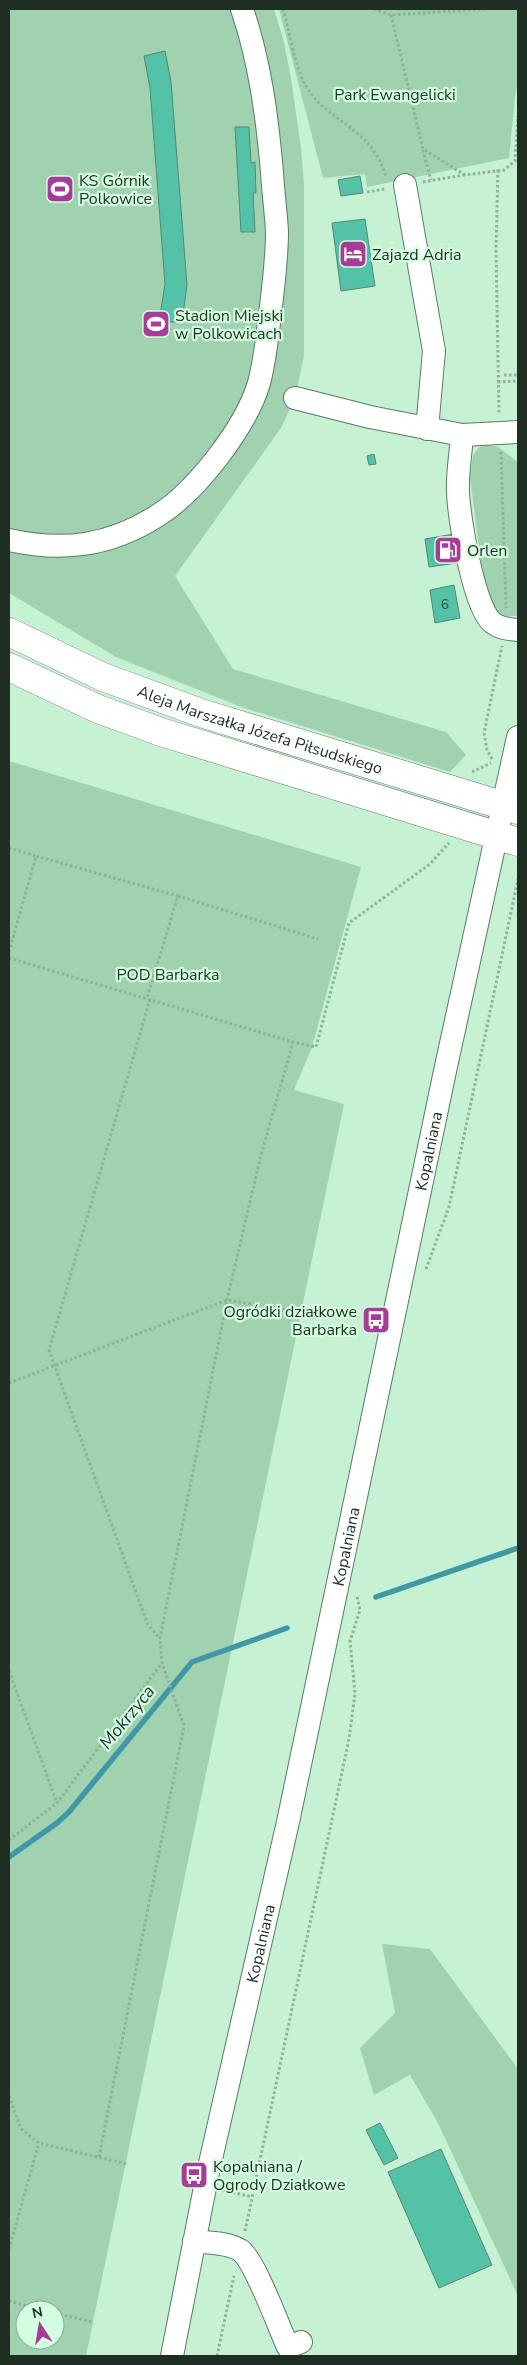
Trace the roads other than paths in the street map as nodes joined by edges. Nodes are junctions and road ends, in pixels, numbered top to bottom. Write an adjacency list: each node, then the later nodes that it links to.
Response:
1 (242, 9): 7 (street)
2 (397, 187): 4 (street)
3 (295, 398): 4 (street)
4 (427, 428): 6 (street)
5 (509, 432): 6 (street)
6 (462, 435): 8 (street)
7 (9, 540)
8 (512, 630)
9 (9, 632): 12 (main road, Aleja Marszałka Józefa Piłsudskiego)
10 (9, 667): 13 (main road, Aleja Marszałka Józefa Piłsudskiego)
11 (518, 737): 12 (street, Kopalniana)
12 (511, 808): 13 (street, Kopalniana)
13 (507, 839): 14 (street, Kopalniana)
14 (194, 2241): 15 (street); 16 (street, Kopalniana)
15 (301, 2342)
16 (172, 2356)

